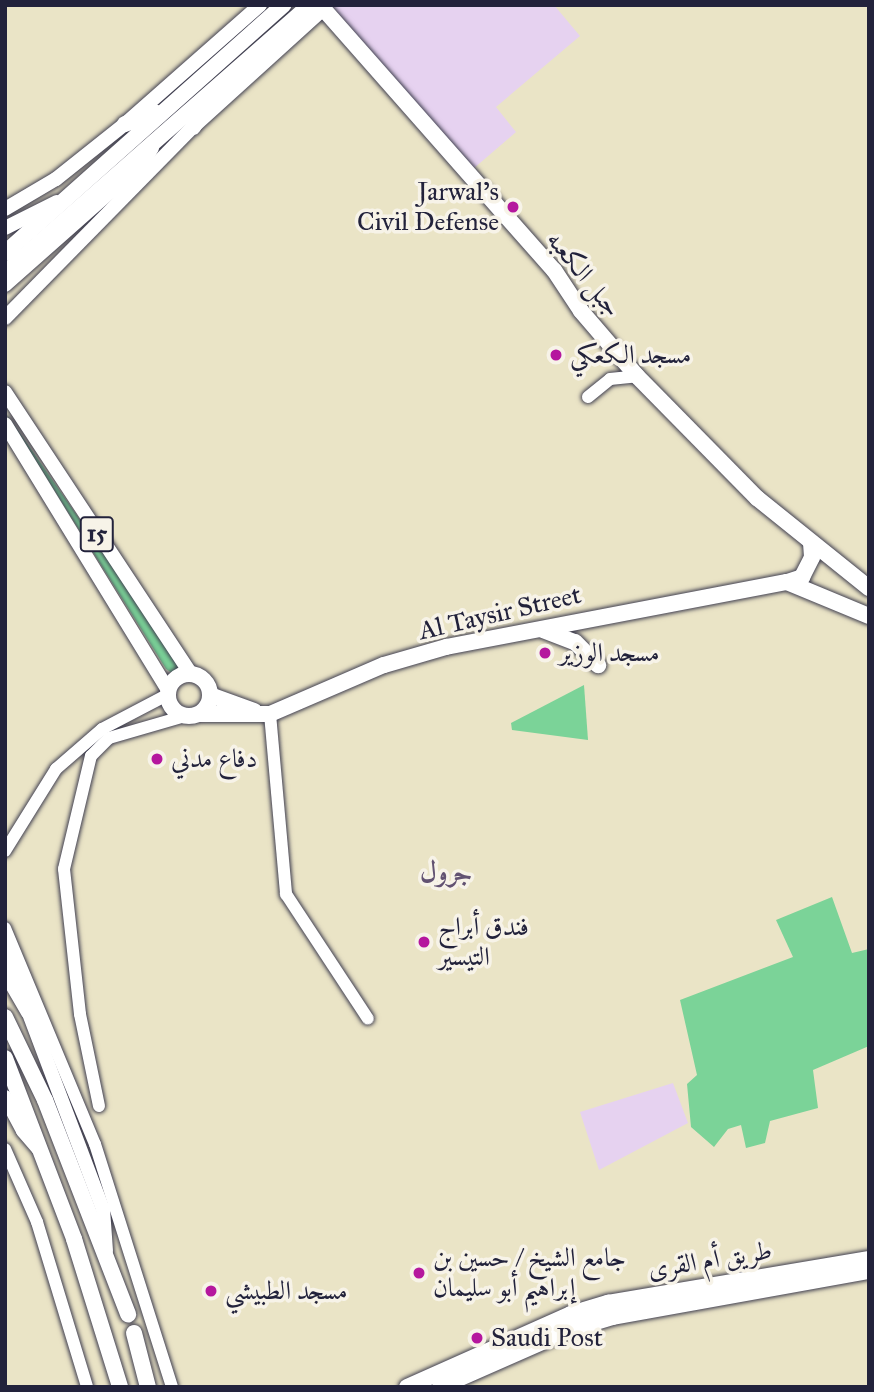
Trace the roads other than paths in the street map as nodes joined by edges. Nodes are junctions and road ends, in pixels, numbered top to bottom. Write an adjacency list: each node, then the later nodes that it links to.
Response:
1 (260, 5): 6 (main road)
2 (283, 5): 5 (highway)
3 (320, 6): 4 (highway); 7 (main road); 16 (highway, جبل الكعبه)
4 (223, 80): 7 (highway); 8 (highway)
5 (165, 110): 6 (highway); 9 (highway)
6 (125, 124): 10 (main road)
7 (193, 127): 15 (main road)
8 (157, 139): 13 (highway); 14 (main road)
9 (71, 195): 11 (main road); 12 (highway)
10 (5, 209)
11 (5, 228)
12 (5, 253)
13 (5, 273)
14 (5, 285)
15 (7, 314)
16 (637, 376): 18 (street); 20 (highway, جبل الكعبه)
17 (5, 392): 26 (main road, 15)
18 (589, 397)
19 (5, 424): 27 (main road, 15)
20 (811, 544): 21 (highway); 22 (highway, جبل الكعبه)
21 (787, 582): 23 (highway); 24 (highway, Al Taysir Street)
22 (869, 588)
23 (869, 615)
24 (540, 629): 25 (highway); 29 (highway, Al Taysir Street)
25 (598, 666)
26 (191, 674): 27 (highway); 28 (highway)
27 (168, 693): 30 (highway); 31 (street)
28 (210, 695): 29 (highway); 30 (highway)
29 (270, 714): 30 (highway, Al Taysir Street); 37 (street)
30 (192, 715): 31 (street, Al Taysir Street)
31 (105, 734): 32 (street); 41 (street)
32 (5, 851)
33 (5, 928): 56 (street)
34 (5, 950): 38 (main road)
35 (5, 975): 38 (street)
36 (5, 1017): 44 (highway)
37 (368, 1019)
38 (37, 1023): 44 (main road)
39 (5, 1058): 43 (highway)
40 (5, 1097): 43 (main road)
41 (99, 1106)
42 (5, 1149): 53 (street)
43 (43, 1153): 54 (highway)
44 (106, 1251): 49 (highway)
45 (869, 1257): 46 (highway, طريق أم القرى)
46 (837, 1270): 47 (highway, طريق أم القرى); 48 (highway); 50 (highway, طريق أم القرى); 52 (highway, طريق أم القرى)
47 (869, 1271)
48 (869, 1280)
49 (128, 1314)
50 (551, 1322): 52 (highway); 57 (highway, طريق أم القرى)
51 (134, 1333): 55 (highway)
52 (537, 1344): 58 (highway, طريق أم القرى)
53 (87, 1387)
54 (120, 1387)
55 (148, 1387)
56 (172, 1387)
57 (407, 1387)
58 (440, 1387)

